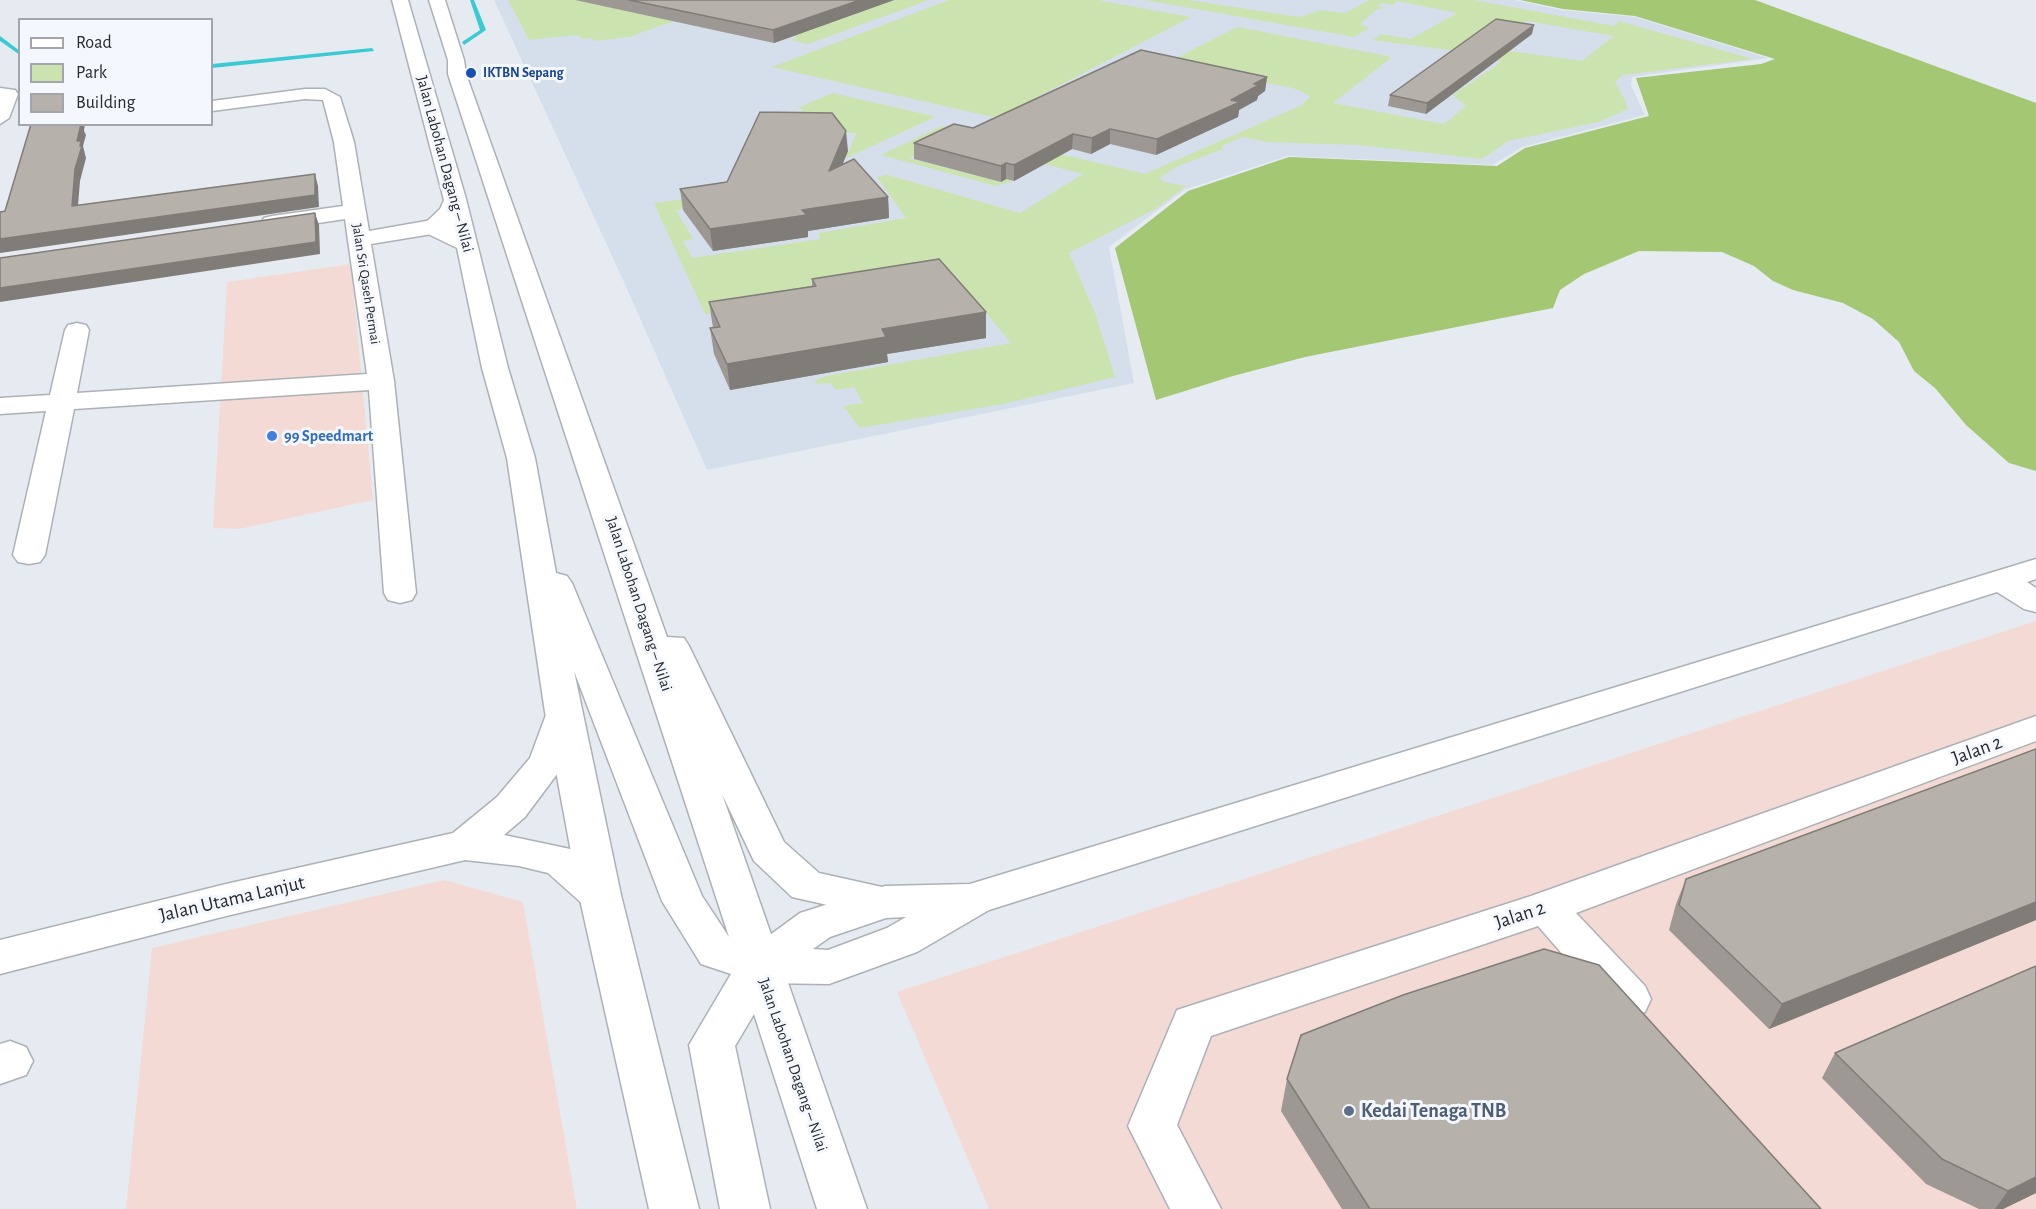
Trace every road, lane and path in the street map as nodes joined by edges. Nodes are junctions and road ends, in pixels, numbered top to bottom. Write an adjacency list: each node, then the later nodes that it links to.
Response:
1 (400, 0): 6 (main road, Jalan Labohan Dagang ‒ Nilai)
2 (437, 0): 16 (main road, Jalan Labohan Dagang ‒ Nilai)
3 (0, 93): 5 (main road)
4 (213, 106): 7 (main road, Jalan Sri Qaseh Permai)
5 (0, 118)
6 (455, 199): 9 (main road); 11 (main road, Jalan Labohan Dagang ‒ Nilai)
7 (354, 211): 8 (main road); 10 (main road, Jalan Sri Qaseh Permai)
8 (247, 226)
9 (432, 227): 10 (main road); 11 (main road)
10 (361, 240): 13 (main road, Jalan Sri Qaseh Permai)
11 (467, 245): 17 (main road, Jalan Labohan Dagang ‒ Nilai)
12 (77, 330): 14 (main road)
13 (381, 381): 14 (main road); 21 (main road, Jalan Sri Qaseh Permai)
14 (62, 403): 15 (main road); 18 (main road)
15 (0, 406)
16 (608, 512): 28 (main road); 31 (main road, Jalan Labohan Dagang ‒ Nilai)
17 (535, 532): 23 (main road, Jalan Labohan Dagang ‒ Nilai); 31 (main road)
18 (29, 555)
19 (2036, 569): 20 (main road)
20 (2001, 580): 22 (main road); 27 (main road)
21 (400, 593)
22 (2036, 602)
23 (563, 712): 25 (main road, Jalan Utama Lanjut); 26 (main road, Jalan Labohan Dagang ‒ Nilai)
24 (2036, 728): 29 (main road, Jalan 2)
25 (465, 845): 26 (main road, Jalan Utama Lanjut); 30 (main road, Jalan Utama Lanjut)
26 (600, 895): 33 (main road, Jalan Labohan Dagang ‒ Nilai)
27 (974, 899): 28 (main road); 31 (main road)
28 (885, 902): 31 (main road)
29 (1546, 907): 32 (main road); 36 (main road, Jalan 2)
30 (0, 957)
31 (759, 966): 34 (main road); 35 (main road, Jalan Labohan Dagang ‒ Nilai)
32 (1658, 1031)
33 (674, 1209)
34 (745, 1209)
35 (842, 1209)
36 (1196, 1209)

